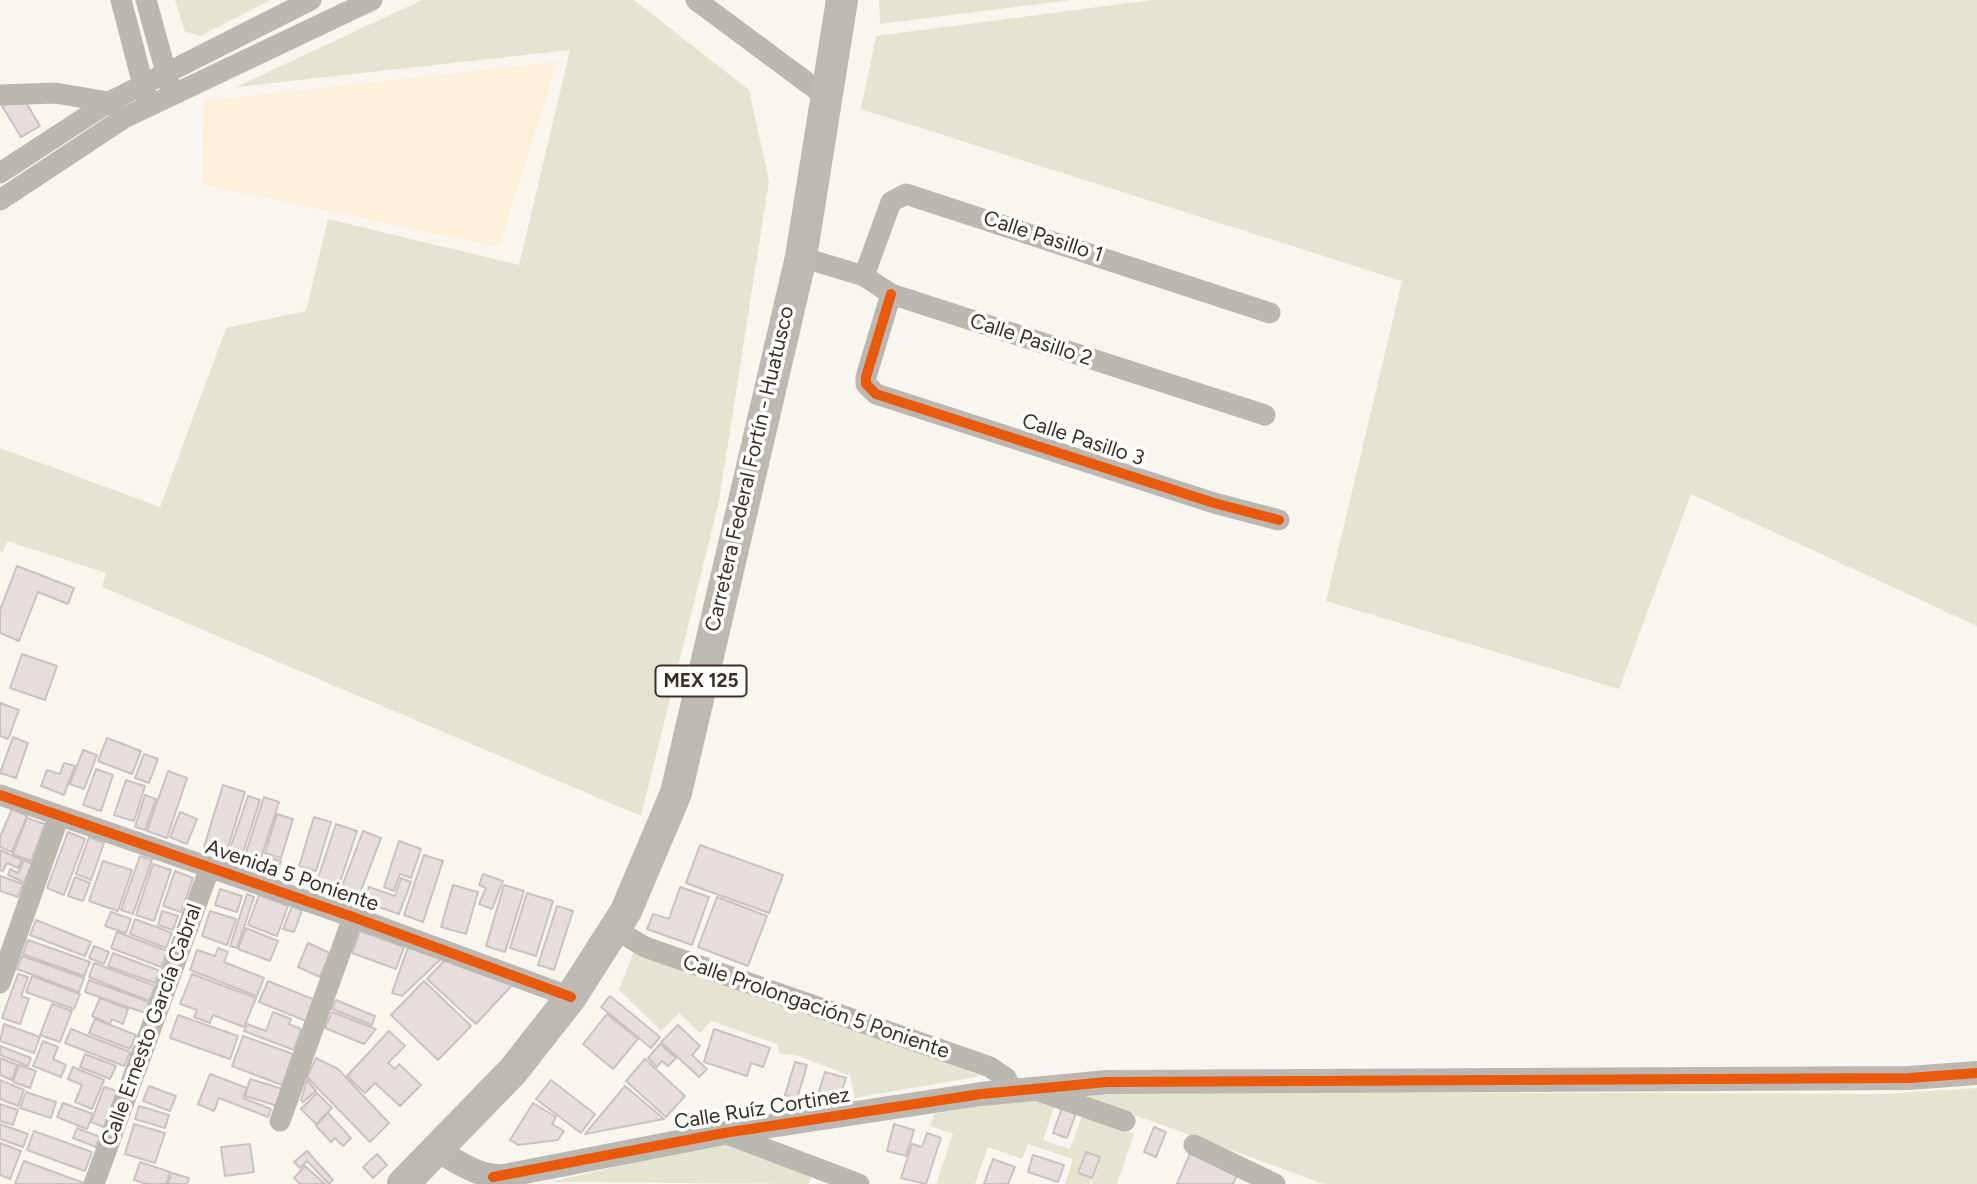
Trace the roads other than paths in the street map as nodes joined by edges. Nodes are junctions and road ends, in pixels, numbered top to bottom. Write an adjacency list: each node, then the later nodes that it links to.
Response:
1 (121, 0): 8 (street)
2 (146, 0): 7 (street)
3 (311, 0): 7 (street)
4 (372, 0): 10 (street)
5 (696, 0): 11 (street)
6 (842, 0): 11 (main road, Carretera Federal Fortín - Huatusco / MEX 125)
7 (167, 73): 8 (street); 10 (street)
8 (143, 85): 12 (street); 13 (street)
9 (0, 95): 12 (street)
10 (173, 95): 13 (street)
11 (828, 98): 17 (main road, Carretera Federal Fortín - Huatusco / MEX 125)
12 (108, 102): 14 (street); 15 (street)
13 (149, 107): 14 (street)
14 (124, 118): 16 (street)
15 (0, 173)
16 (0, 200)
17 (801, 257): 18 (street, Calle Pasillo 2); 27 (main road, Carretera Federal Fortín - Huatusco / MEX 125)
18 (864, 276): 19 (street, Calle Pasillo 2); 20 (street, Calle Pasillo 1)
19 (891, 294): 21 (street, Calle Pasillo 2); 22 (street, Calle Pasillo 3)
20 (1270, 313)
21 (1265, 415)
22 (1279, 520)
23 (0, 795): 24 (street, Avenida 5 Poniente)
24 (59, 816): 25 (street, Avenida 5 Poniente); 28 (street)
25 (210, 867): 26 (street, Avenida 5 Poniente); 39 (street, Calle Ernesto García Cabral)
26 (353, 917): 29 (street, Avenida 5 Poniente); 32 (street)
27 (615, 929): 29 (main road, Carretera Federal Fortín - Huatusco / MEX 125); 31 (street, Calle Prolongación 5 Poniente)
28 (0, 983)
29 (571, 997): 36 (main road, Carretera Federal Fortín - Huatusco / MEX 125)
30 (1977, 1073): 31 (street, Calle Ruíz Cortinez)
31 (1026, 1088): 33 (street, Calle Prolongación 5 Poniente); 34 (street, Calle Ruíz Cortinez)
32 (280, 1121)
33 (1125, 1121)
34 (724, 1133): 38 (street, Calle Ruíz Cortinez); 41 (street)
35 (1194, 1145): 37 (street)
36 (437, 1150): 38 (street); 40 (main road, Carretera Federal Fortín - Huatusco / MEX 125)
37 (1241, 1176): 42 (street)
38 (501, 1180)
39 (94, 1184)
40 (403, 1184)
41 (859, 1184)
42 (1275, 1184)

